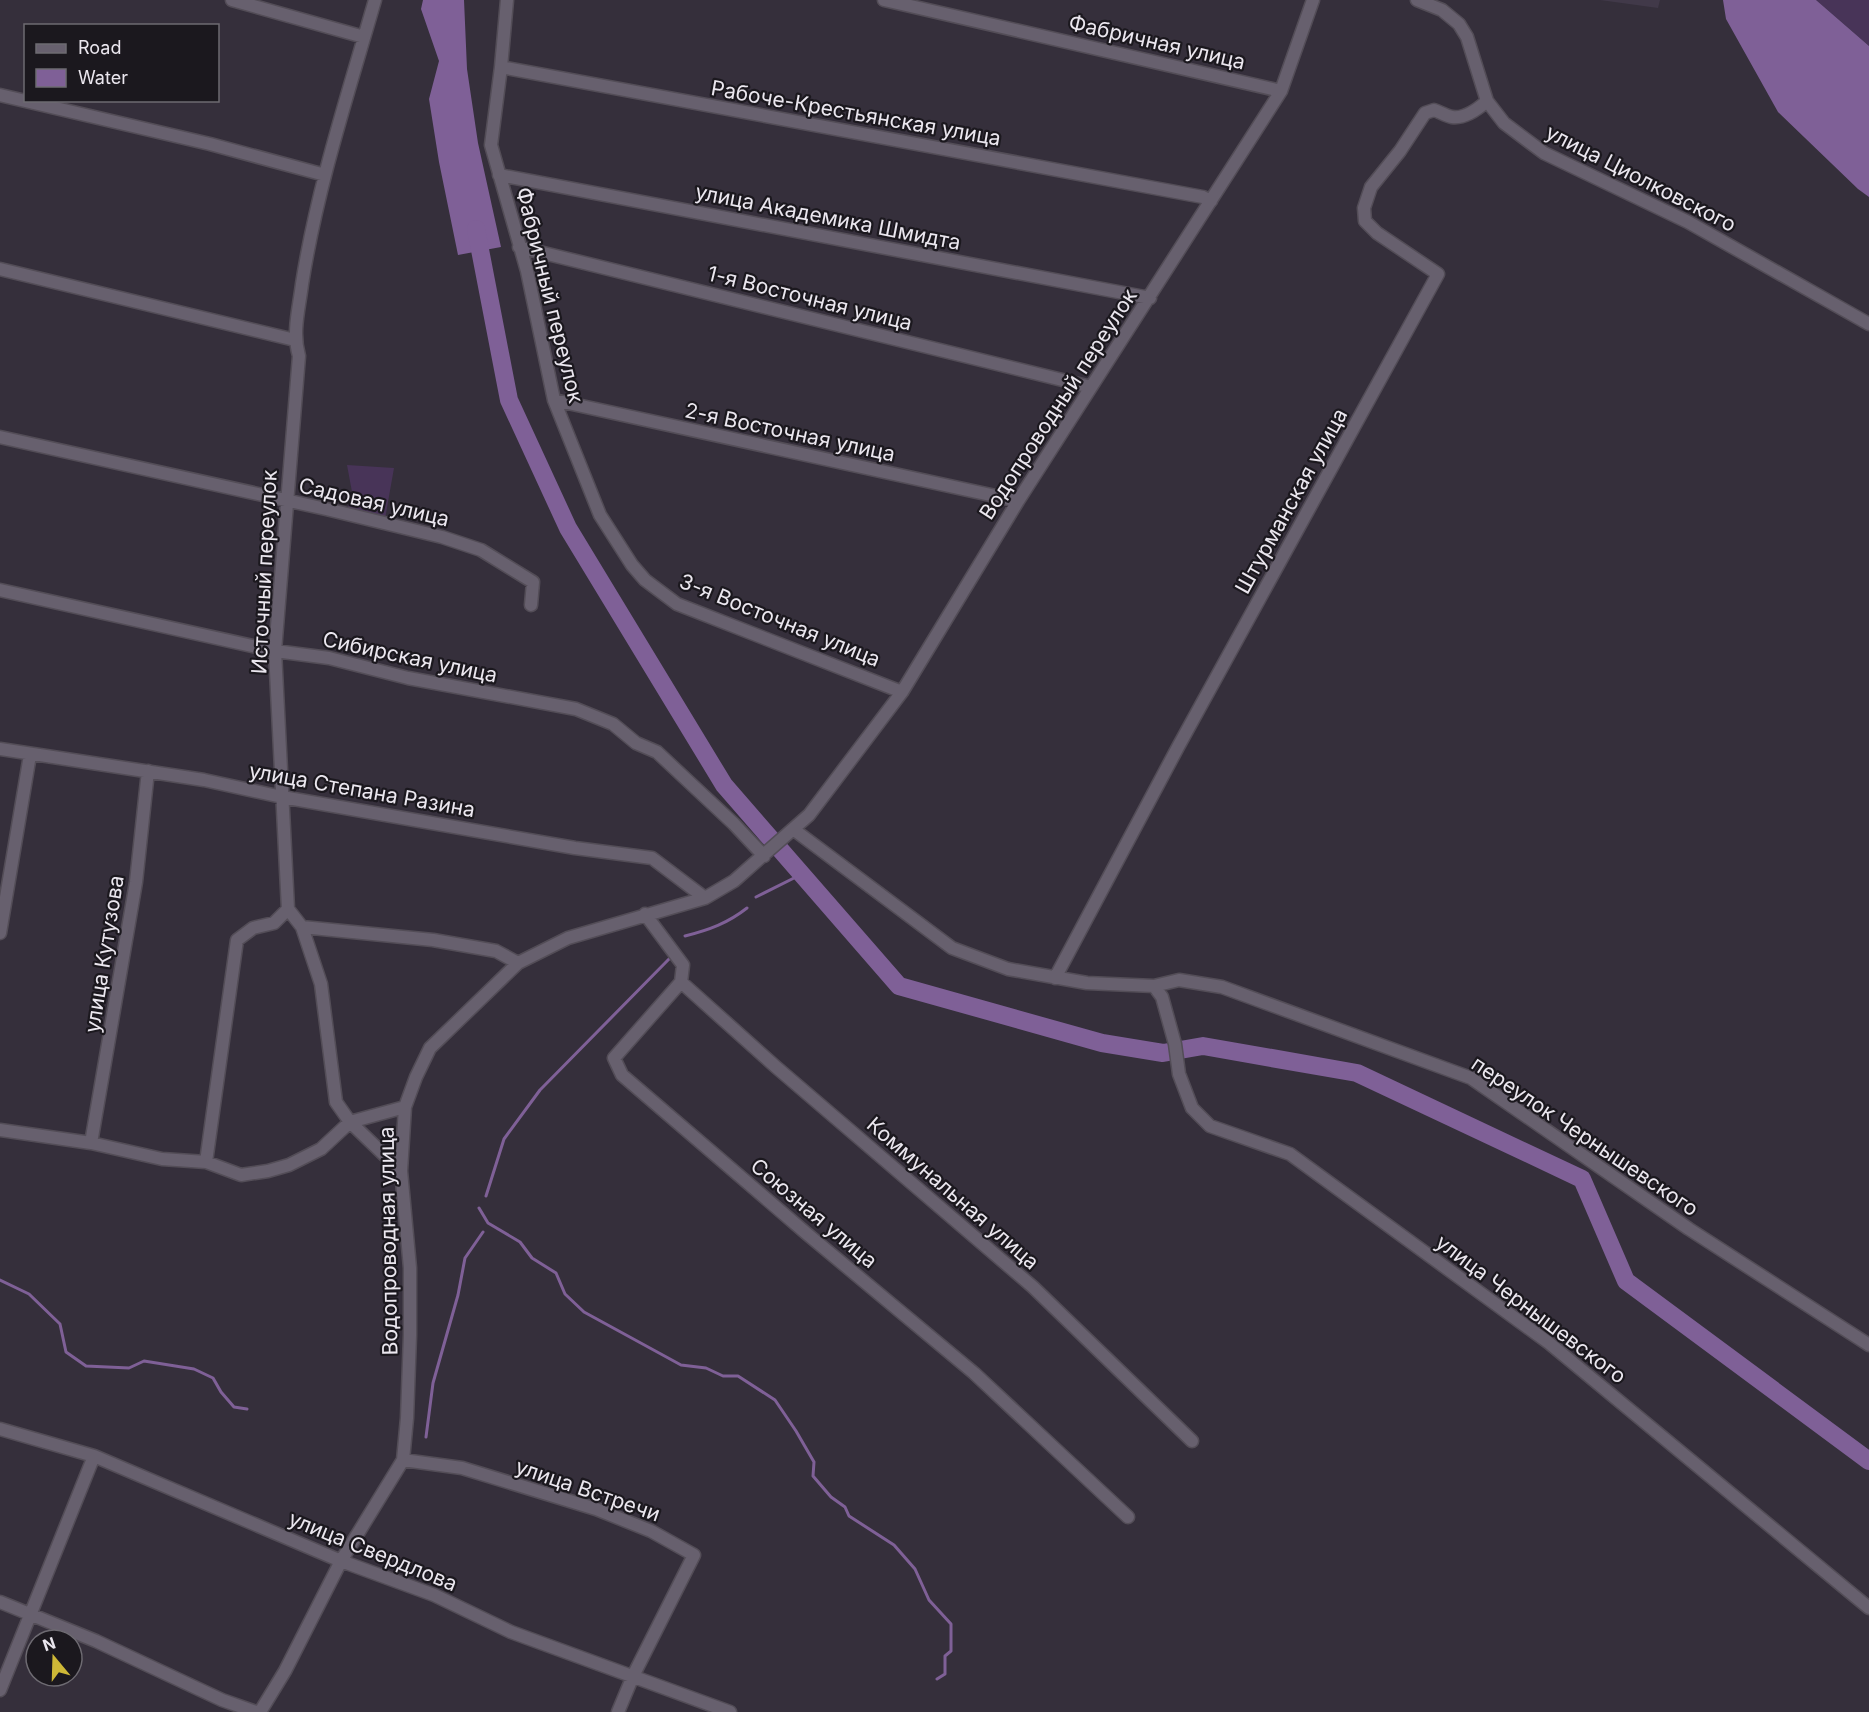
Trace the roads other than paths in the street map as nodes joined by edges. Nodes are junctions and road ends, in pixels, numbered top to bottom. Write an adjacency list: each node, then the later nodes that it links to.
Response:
1 (232, 0): 7 (street)
2 (375, 0): 7 (street, Источный переулок)
3 (507, 0): 8 (street, Фабричный переулок)
4 (884, 0): 9 (street, Фабричная улица)
5 (1313, 0): 9 (street, Водопроводный переулок)
6 (1417, 0): 12 (street, улица Циолковского)
7 (364, 37): 14 (street, Источный переулок)
8 (501, 67): 15 (street, Фабричный переулок); 16 (street, Рабоче-Крестьянская улица)
9 (1281, 91): 16 (street, Водопроводный переулок)
10 (0, 95): 11 (street)
11 (24, 101)
12 (1487, 101): 20 (street, улица Циолковского); 45 (street, Штурманская улица)
13 (30, 102): 14 (street)
14 (325, 175): 21 (street, Источный переулок)
15 (499, 175): 17 (street, Фабричный переулок); 19 (street, улица Академика Шмидта)
16 (1207, 199): 19 (street, Водопроводный переулок)
17 (519, 247): 22 (street, 1-я Восточная улица); 23 (street, Фабричный переулок)
18 (0, 268): 21 (street)
19 (1150, 298): 22 (street, Водопроводный переулок)
20 (1869, 324)
21 (295, 340): 25 (street, Источный переулок)
22 (1091, 387): 26 (street, Водопроводный переулок)
23 (554, 400): 26 (street, 2-я Восточная улица); 27 (street, Фабричный переулок)
24 (0, 437): 25 (street, Садовая улица)
25 (286, 501): 29 (street, Садовая улица); 30 (street, Источный переулок)
26 (1018, 501): 31 (street, Водопроводный переулок)
27 (645, 580): 31 (street, 3-я Восточная улица)
28 (0, 590): 30 (street, Сибирская улица)
29 (531, 605)
30 (274, 651): 35 (street, Источный переулок); 38 (street, Сибирская улица)
31 (902, 692): 36 (street, Водопроводный переулок)
32 (0, 749): 33 (street, улица Степана Разина)
33 (30, 755): 34 (street, улица Степана Разина); 43 (street)
34 (148, 771): 35 (street, улица Степана Разина); 51 (street, улица Кутузова)
35 (282, 797): 39 (street, улица Степана Разина); 40 (street, Источный переулок)
36 (809, 815): 37 (street, Водопроводная улица)
37 (793, 829): 38 (street, Водопроводная улица); 45 (street, переулок Чернышевского)
38 (764, 856): 39 (street, Водопроводная улица)
39 (705, 898): 41 (street, Водопроводная улица)
40 (288, 909): 42 (street); 52 (street)
41 (645, 914): 44 (street, Водопроводная улица); 46 (street)
42 (302, 927): 44 (street); 49 (street)
43 (0, 933)
44 (518, 963): 48 (street, Водопроводная улица)
45 (1054, 978): 47 (street, переулок Чернышевского)
46 (681, 982): 56 (street, Коммунальная улица); 59 (street, Союзная улица)
47 (1154, 986): 54 (street, переулок Чернышевского); 62 (street, улица Чернышевского)
48 (405, 1107): 49 (street); 53 (street, Водопроводная улица)
49 (350, 1122): 52 (street); 53 (street)
50 (0, 1130): 51 (street)
51 (91, 1143): 52 (street)
52 (206, 1162)
53 (401, 1171): 58 (street, Водопроводная улица)
54 (1869, 1345)
55 (0, 1429): 57 (street, улица Свердлова)
56 (1192, 1441)
57 (94, 1456): 60 (street, улица Свердлова); 63 (street)
58 (403, 1460): 60 (street, Водопроводная улица); 64 (street, улица Встречи)
59 (1128, 1517)
60 (341, 1562): 64 (street, улица Свердлова); 66 (street, Водопроводная улица)
61 (0, 1602): 63 (street)
62 (1869, 1608)
63 (30, 1614): 65 (street); 66 (street)
64 (633, 1676): 67 (street); 68 (street, улица Свердлова)
65 (0, 1690)
66 (258, 1712)
67 (618, 1712)
68 (730, 1712)

